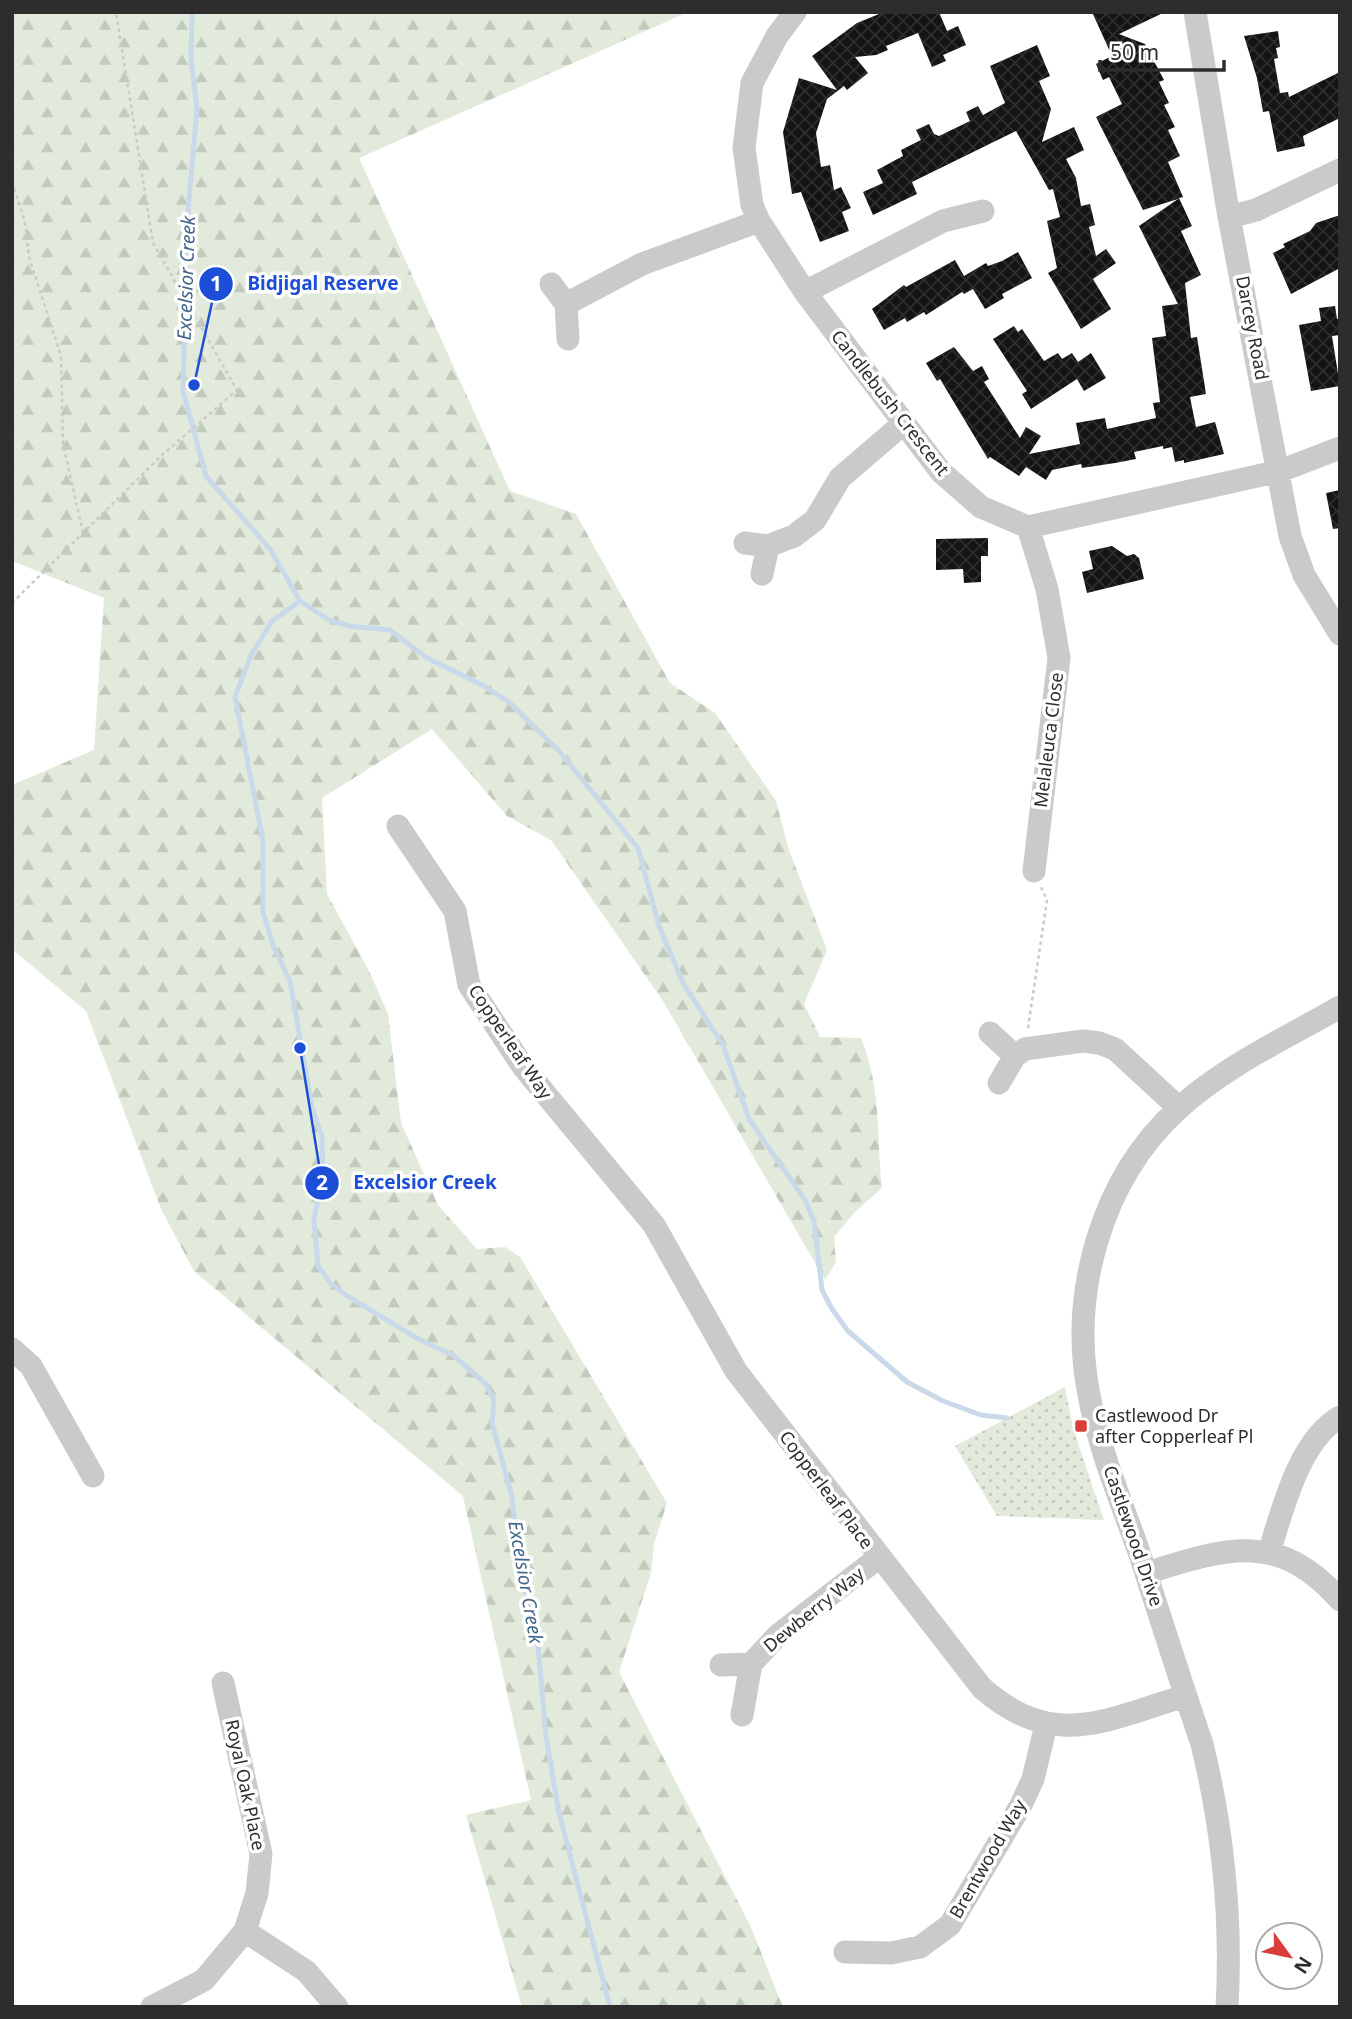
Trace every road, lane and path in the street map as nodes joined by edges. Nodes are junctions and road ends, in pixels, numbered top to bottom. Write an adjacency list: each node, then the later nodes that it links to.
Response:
1 (116, 12): 17 (path)
2 (795, 12): 8 (street, Candlebush Crescent)
3 (1195, 12): 7 (street, Darcey Road)
4 (1340, 170): 7 (street)
5 (12, 181): 17 (path)
6 (983, 211): 10 (street)
7 (1229, 216): 15 (street, Darcey Road)
8 (759, 221): 10 (street, Candlebush Crescent); 11 (street)
9 (551, 284): 11 (street)
10 (805, 292): 13 (street, Candlebush Crescent)
11 (566, 304): 12 (street)
12 (568, 339)
13 (904, 423): 16 (street, Candlebush Crescent); 18 (street)
14 (1340, 448): 15 (street)
15 (1280, 471): 16 (street); 20 (street, Darcey Road)
16 (1028, 527): 22 (street, Melaleuca Close)
17 (83, 532): 19 (path)
18 (762, 574)
19 (12, 603)
20 (1340, 634)
21 (398, 826): 27 (street, Copperleaf Way)
22 (1034, 871): 25 (path)
23 (1340, 1007): 28 (street, Castlewood Drive)
24 (990, 1033): 25 (street)
25 (1020, 1053): 26 (street); 28 (street)
26 (999, 1083)
27 (554, 1108): 33 (street, Copperleaf Place)
28 (1179, 1108): 34 (street, Castlewood Drive)
29 (12, 1349): 31 (street)
30 (1340, 1417): 32 (street)
31 (93, 1476)
32 (1269, 1553): 34 (street); 35 (street)
33 (878, 1558): 37 (street, Dewberry Way); 41 (street, Copperleaf Place)
34 (1146, 1573): 39 (street, Castlewood Drive)
35 (1340, 1600)
36 (721, 1664): 37 (street, Dewberry Way)
37 (751, 1664): 40 (street, Dewberry Way)
38 (223, 1683): 42 (street, Royal Oak Place)
39 (1185, 1696): 41 (street, Copperleaf Place); 46 (street, Castlewood Drive)
40 (742, 1715)
41 (1046, 1725): 43 (street, Brentwood Way)
42 (245, 1931): 44 (street, Royal Oak Place); 45 (street)
43 (845, 1952)
44 (152, 2007)
45 (337, 2007)
46 (1227, 2007)

